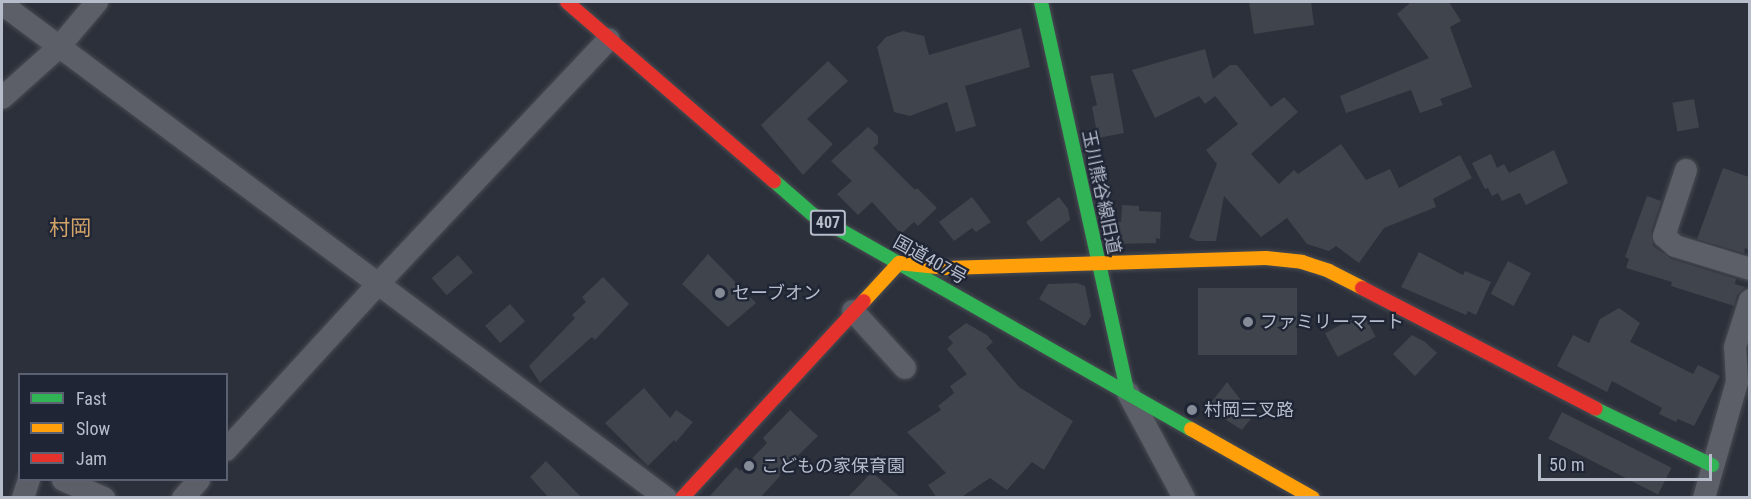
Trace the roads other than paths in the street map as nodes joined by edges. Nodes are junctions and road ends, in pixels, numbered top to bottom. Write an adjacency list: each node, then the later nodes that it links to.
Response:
1 (98, 2): 6 (street)
2 (567, 2): 5 (main road, 国道407号 / 407)
3 (1041, 2): 10 (main road, 玉川熊谷線旧道)
4 (2, 4): 6 (street)
5 (609, 39): 9 (main road, 国道407号 / 407); 12 (street)
6 (59, 47): 7 (street); 12 (street)
7 (2, 98)
8 (1686, 170): 11 (street)
9 (899, 263): 10 (main road); 14 (main road); 16 (main road, 国道407号 / 407)
10 (1098, 265): 16 (main road, 玉川熊谷線旧道); 18 (main road)
11 (1749, 269)
12 (379, 283): 17 (street); 25 (street)
13 (1749, 300): 18 (street)
14 (853, 311): 15 (street); 26 (main road)
15 (905, 368)
16 (1127, 391): 27 (street); 28 (main road, 国道407号 / 407)
17 (228, 448)
18 (1712, 465): 29 (street)
19 (29, 481): 22 (street)
20 (65, 481): 23 (street)
21 (198, 481): 24 (street)
22 (23, 498)
23 (104, 498)
24 (183, 498)
25 (666, 498)
26 (682, 498)
27 (1184, 498)
28 (1313, 498)
29 (1704, 498)

